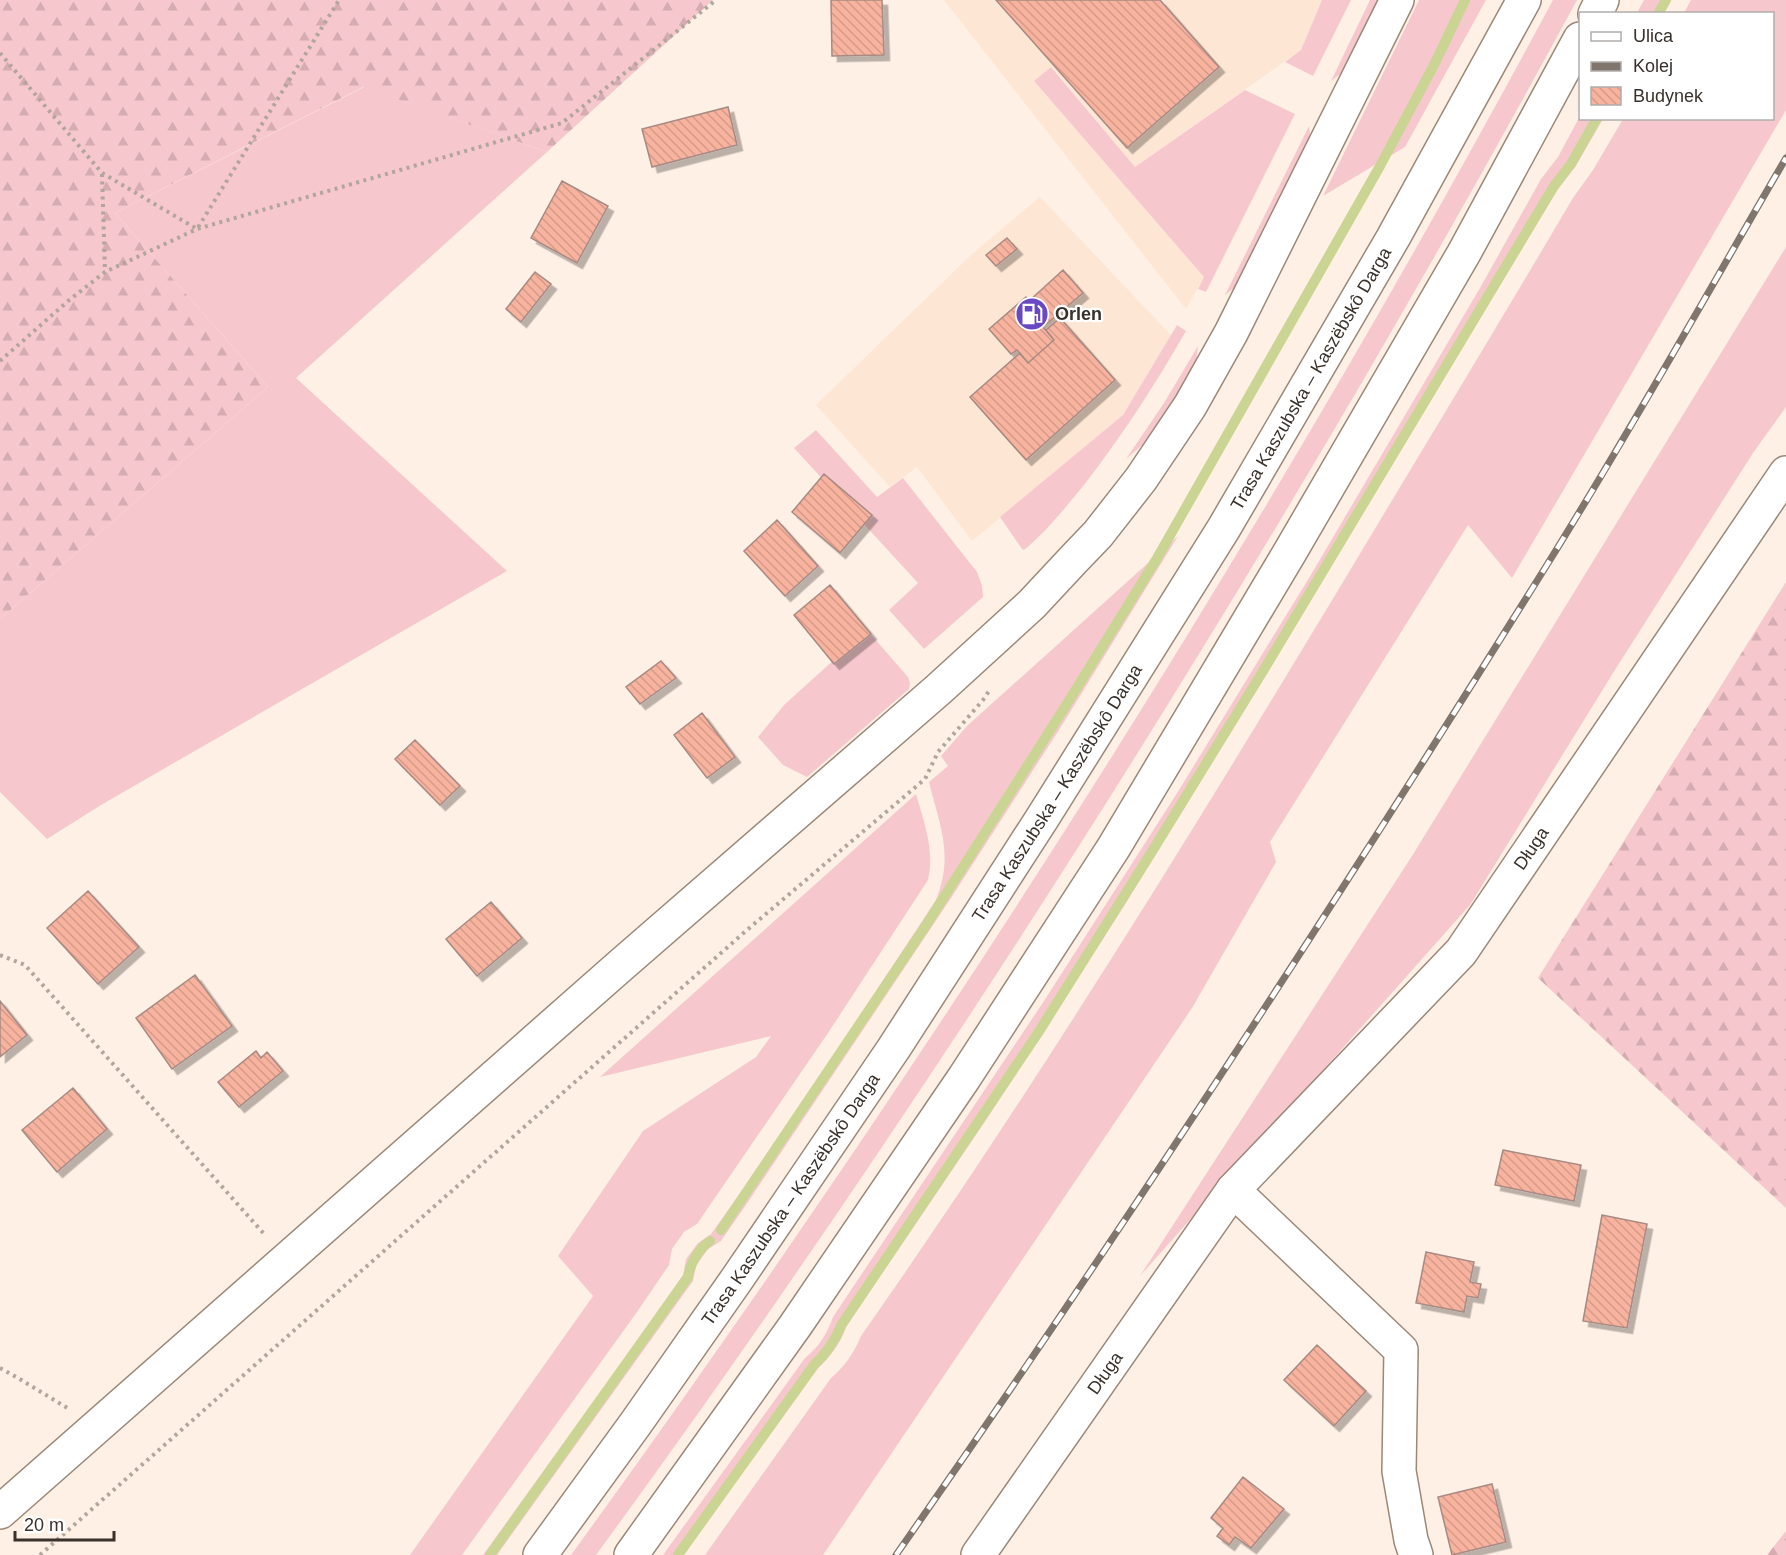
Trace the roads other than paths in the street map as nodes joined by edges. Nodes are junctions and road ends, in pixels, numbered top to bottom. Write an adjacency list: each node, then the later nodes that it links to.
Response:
1 (1397, 0): 6 (main road)
2 (1524, 0): 7 (main road, Trasa Kaszubska – Kaszëbskô Darga)
3 (1579, 43): 8 (main road)
4 (1786, 473): 5 (main road, Długa)
5 (1233, 1190): 9 (main road, Długa); 10 (main road)
6 (0, 1512)
7 (540, 1555)
8 (631, 1555)
9 (978, 1555)
10 (1416, 1555)

